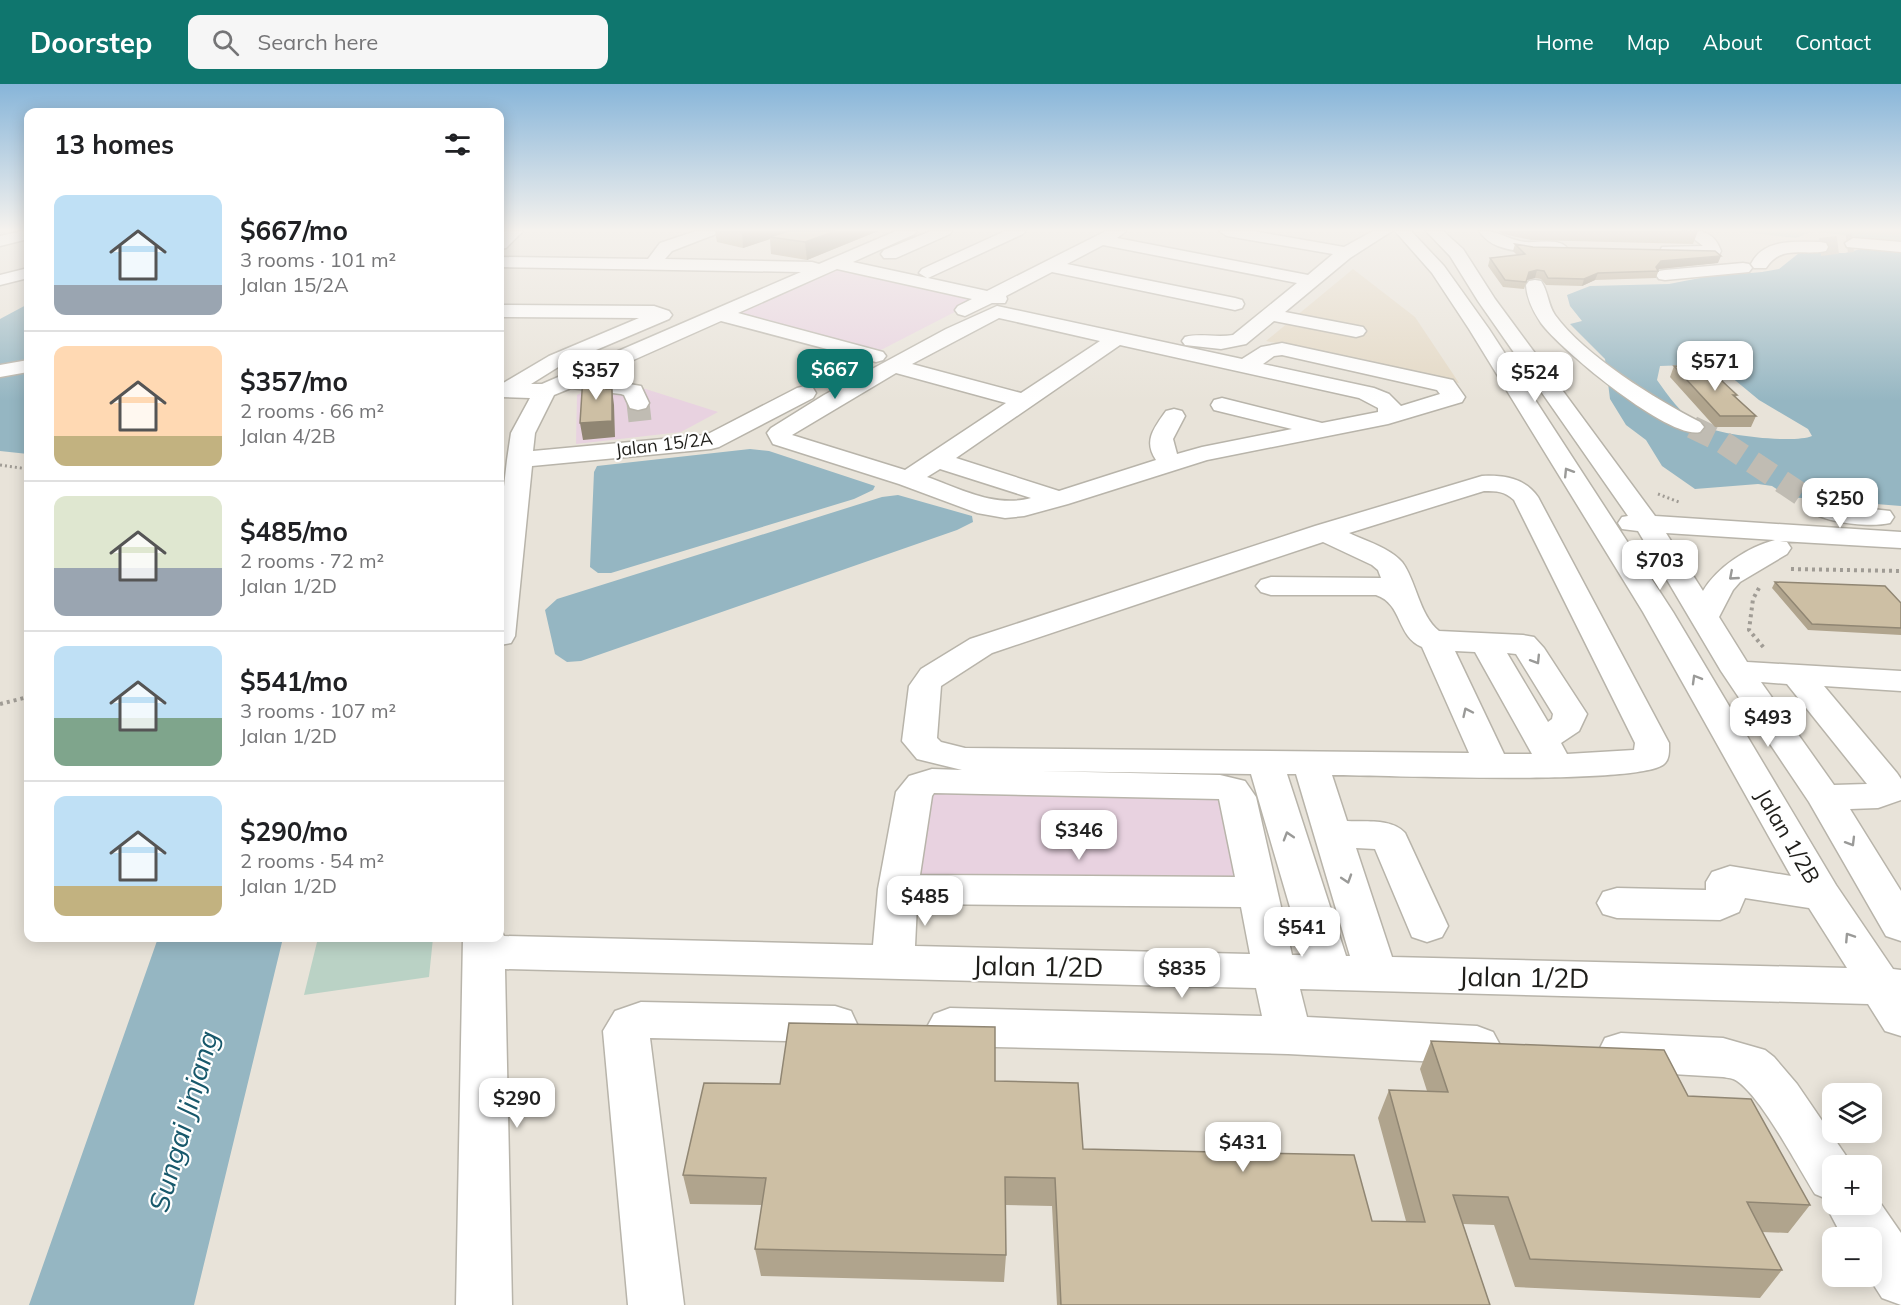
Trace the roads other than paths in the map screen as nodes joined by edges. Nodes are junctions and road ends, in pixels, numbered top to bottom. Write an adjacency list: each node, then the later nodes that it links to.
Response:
1 (777, 288): 12 (street)
2 (944, 288): 9 (street)
3 (1007, 288): 9 (street, Jalan 15/2A)
4 (1157, 288): 10 (street)
5 (1304, 288): 13 (street)
6 (1451, 288): 44 (street, Jalan 1/2B, one-way to 6)
7 (1488, 288): 40 (street)
8 (1536, 288): 34 (street)
9 (990, 297): 13 (street); 15 (street, Jalan 15/2A)
10 (1235, 304)
11 (504, 311): 19 (street)
12 (719, 314): 20 (street); 24 (street)
13 (1270, 315): 14 (street)
14 (1358, 326)
15 (930, 328): 16 (street); 20 (street, Jalan 15/2A)
16 (953, 333): 17 (street); 20 (street)
17 (1119, 337): 21 (street); 29 (street)
18 (528, 354): 19 (street)
19 (556, 360): 25 (street)
20 (885, 361): 27 (street, Jalan 15/2A); 28 (street); 29 (street)
21 (1246, 366): 33 (street); 33 (street)
22 (24, 367): 23 (street)
23 (0, 371)
24 (557, 386): 26 (street); 30 (street); 36 (street)
25 (504, 390)
26 (504, 391)
27 (806, 392): 28 (street); 36 (street, Jalan 15/2A)
28 (832, 400): 39 (street)
29 (1024, 401): 37 (street)
30 (638, 403)
31 (1222, 405): 35 (street)
32 (1174, 416): 38 (street)
33 (1389, 417): 35 (street)
34 (1692, 427)
35 (1323, 429): 38 (street)
36 (519, 460): 53 (street)
37 (938, 460): 39 (street); 41 (street)
38 (1171, 463): 41 (street)
39 (908, 479): 41 (street)
40 (1616, 481): 45 (street); 47 (street)
41 (1059, 499)
42 (1817, 505): 43 (street)
43 (1901, 519)
44 (1604, 530): 47 (street); 67 (street, Jalan 1/2B, one-way to 44)
45 (1748, 531): 47 (street); 48 (street)
46 (1325, 532): 52 (street); 59 (street); 60 (street)
47 (1652, 532): 50 (street); 54 (street)
48 (1901, 540)
49 (1901, 555): 50 (street)
50 (1783, 558): 54 (street, one-way to 54)
51 (1271, 586): 52 (street)
52 (1401, 596): 55 (street)
53 (504, 599)
54 (1704, 617): 56 (street)
55 (1435, 641): 59 (street, one-way to 59); 62 (street, one-way to 55)
56 (1737, 671): 57 (street); 63 (street)
57 (1792, 674): 58 (street); 63 (street)
58 (1901, 681)
59 (1549, 753): 62 (street)
60 (1266, 763): 61 (street); 74 (street, one-way to 60)
61 (1310, 763): 62 (street); 64 (street)
62 (1492, 765)
63 (1824, 797): 69 (street, one-way to 69)
64 (1332, 834): 70 (street); 75 (street, one-way to 75)
65 (898, 888): 66 (street); 66 (street); 72 (street)
66 (1259, 892): 73 (street)
67 (1822, 895): 68 (street); 76 (street, Jalan 1/2B, one-way to 67)
68 (1617, 903)
69 (1901, 925)
70 (1427, 926)
71 (484, 945): 72 (street, Jalan 1/2D); 83 (street)
72 (893, 962): 73 (street, Jalan 1/2D)
73 (1273, 971): 74 (street, Jalan 1/2D); 77 (street)
74 (1330, 972): 75 (street, Jalan 1/2D)
75 (1376, 973): 76 (street, Jalan 1/2D)
76 (1894, 997)
77 (1288, 1035): 78 (street); 84 (street)
78 (1514, 1047)
79 (1585, 1050): 80 (street)
80 (1822, 1162)
81 (1858, 1215): 82 (street)
82 (1901, 1279)
83 (484, 1305)
84 (656, 1305)

